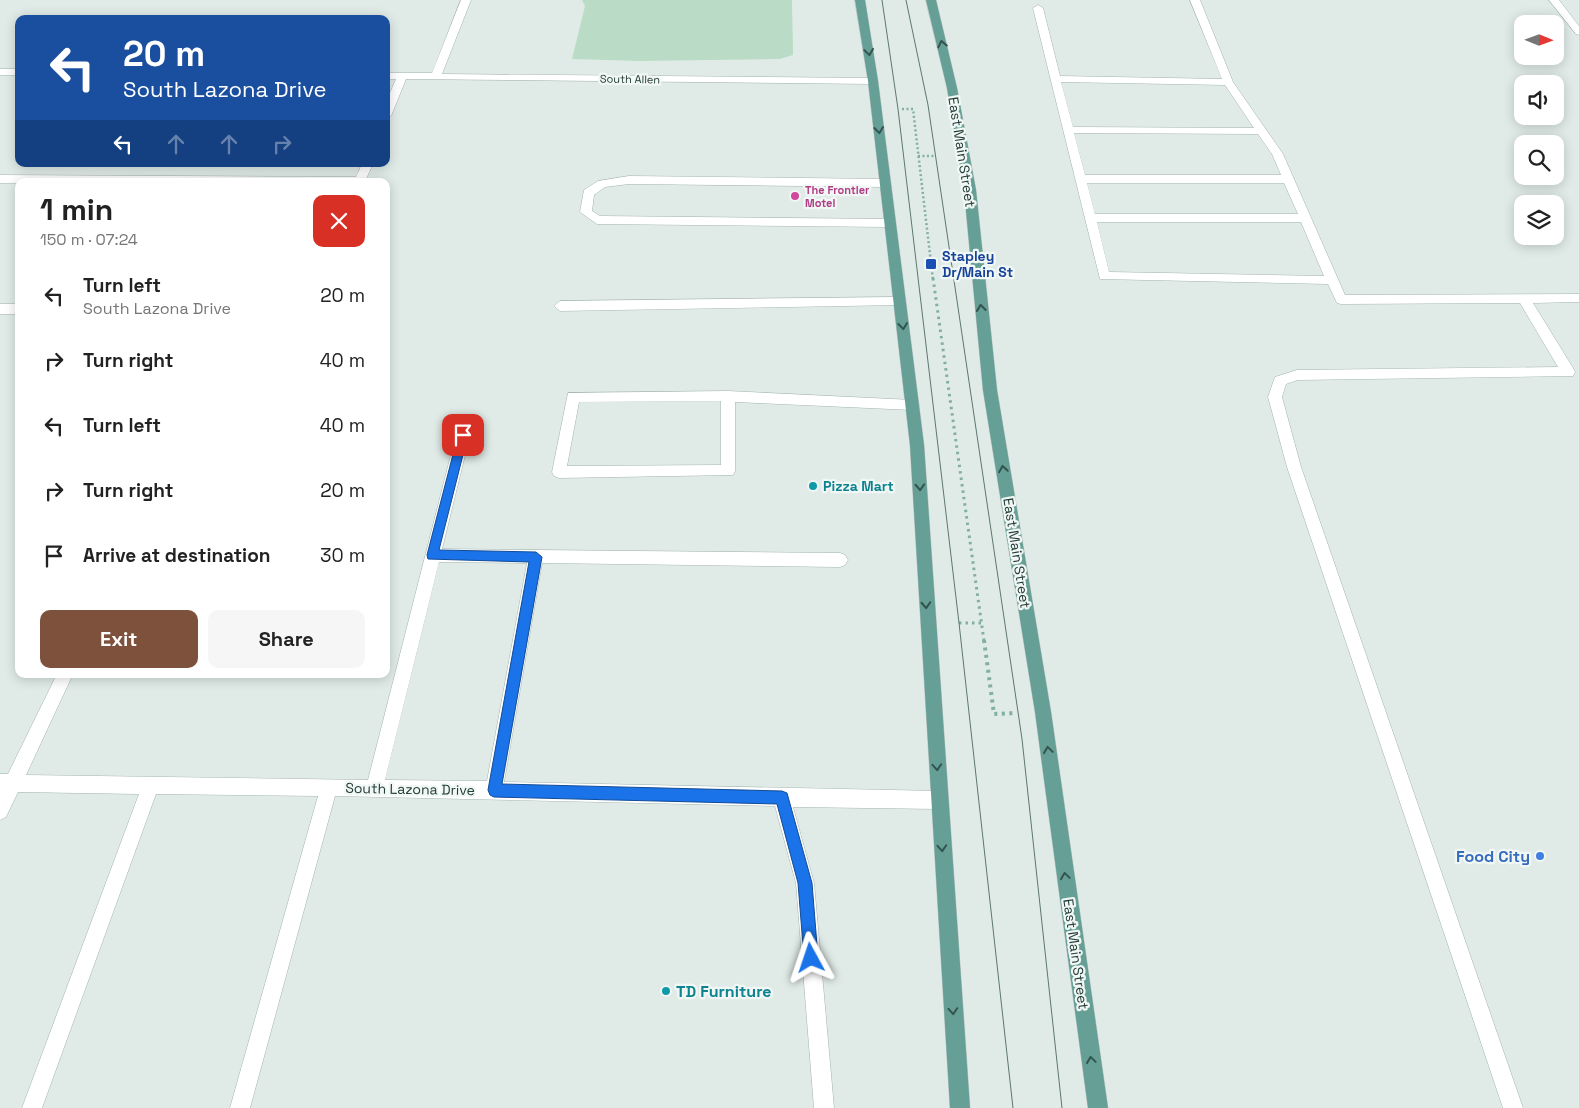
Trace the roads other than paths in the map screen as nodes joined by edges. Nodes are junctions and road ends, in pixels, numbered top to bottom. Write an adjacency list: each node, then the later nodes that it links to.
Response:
1 (466, 0): 12 (street)
2 (860, 0): 14 (main road, one-way to 14)
3 (931, 0): 53 (main road, East Main Street, one-way to 3)
4 (1194, 0): 15 (street)
5 (1554, 0): 7 (street)
6 (1038, 8): 13 (street)
7 (1579, 32)
8 (0, 72): 9 (street)
9 (15, 72)
10 (390, 76): 11 (street, South Allen)
11 (402, 76): 12 (street, South Allen); 16 (street)
12 (436, 76): 14 (street, South Allen)
13 (1056, 79): 15 (street); 17 (street)
14 (873, 82): 23 (main road, one-way to 23)
15 (1228, 82): 18 (street)
16 (390, 106)
17 (1068, 130): 18 (street); 21 (street)
18 (1261, 131): 22 (street)
19 (0, 179): 20 (street)
20 (15, 179)
21 (1080, 179): 22 (street); 24 (street)
22 (1288, 179): 25 (street)
23 (886, 183): 26 (main road); 26 (street)
24 (1090, 218): 25 (street); 27 (street)
25 (1304, 218): 27 (street)
26 (890, 223): 30 (main road)
27 (1331, 280): 29 (street)
28 (1579, 298): 29 (street)
29 (1524, 299): 54 (street)
30 (900, 301): 31 (street); 35 (main road, one-way to 35)
31 (560, 306)
32 (0, 309): 33 (street)
33 (15, 309)
34 (728, 396): 34 (street); 35 (street)
35 (913, 405): 47 (main road, one-way to 47)
36 (463, 435): 37 (street)
37 (432, 555): 38 (street); 44 (street)
38 (536, 557): 39 (street); 45 (street)
39 (840, 560)
40 (63, 678): 41 (street)
41 (7, 783): 42 (street, South Lazona Drive); 48 (street)
42 (151, 785): 43 (street, South Lazona Drive); 49 (street)
43 (329, 788): 44 (street, South Lazona Drive); 50 (street)
44 (374, 788): 45 (street, South Lazona Drive)
45 (494, 790): 46 (street, South Lazona Drive)
46 (782, 798): 47 (street, South Lazona Drive); 51 (street)
47 (939, 800): 52 (main road, one-way to 52)
48 (0, 811)
49 (32, 1108)
50 (240, 1108)
51 (824, 1108)
52 (960, 1108)
53 (1098, 1108)
54 (1513, 1108)

